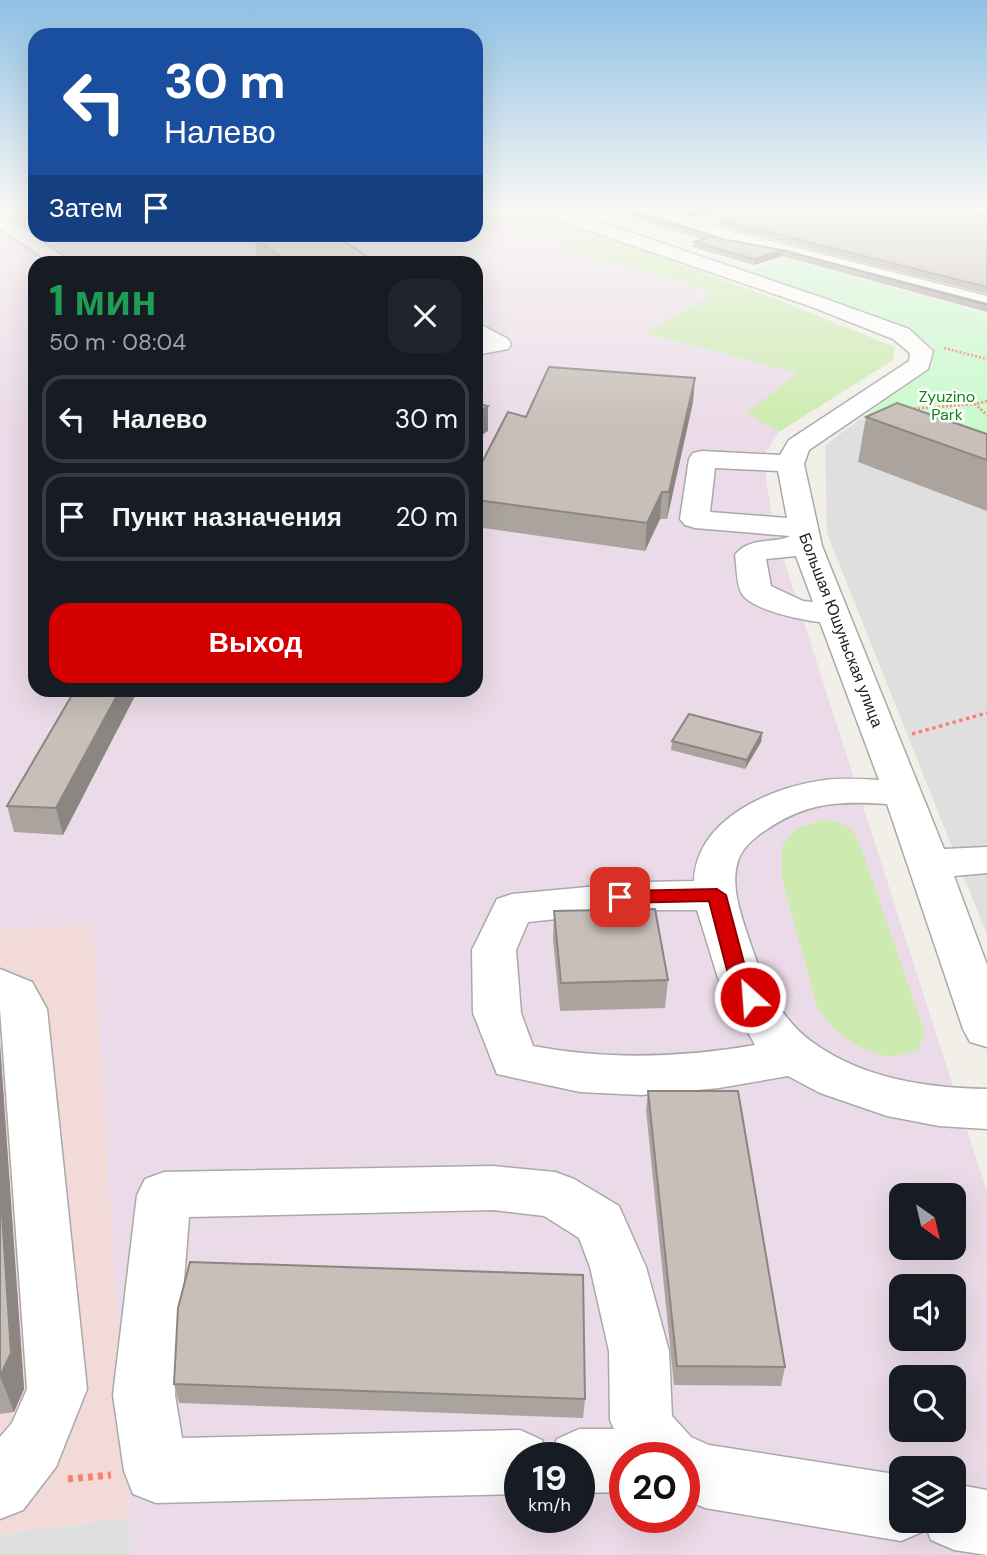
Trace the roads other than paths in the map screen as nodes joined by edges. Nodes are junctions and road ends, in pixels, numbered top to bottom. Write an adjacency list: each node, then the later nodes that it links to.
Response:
1 (749, 281): 5 (street)
2 (906, 281): 3 (street)
3 (987, 302)
4 (933, 313): 5 (street)
5 (885, 328): 8 (street)
6 (483, 333): 7 (street)
7 (483, 347)
8 (790, 464): 9 (street, Большая Юшуньская улица); 9 (street)
9 (805, 537): 10 (street, Большая Юшуньская улица); 10 (street)
10 (834, 614): 11 (street, Большая Юшуньская улица)
11 (903, 793): 13 (street, Большая Юшуньская улица); 14 (street)
12 (987, 860): 13 (street)
13 (927, 864): 16 (street, Большая Юшуньская улица)
14 (717, 895): 17 (street); 17 (street)
15 (0, 986): 22 (street)
16 (987, 1029)
17 (795, 1056): 18 (street)
18 (987, 1109)
19 (653, 1442): 20 (street)
20 (504, 1462)
21 (700, 1474): 23 (street)
22 (2, 1486)
23 (889, 1506)
24 (966, 1519): 25 (street)
25 (987, 1523)

